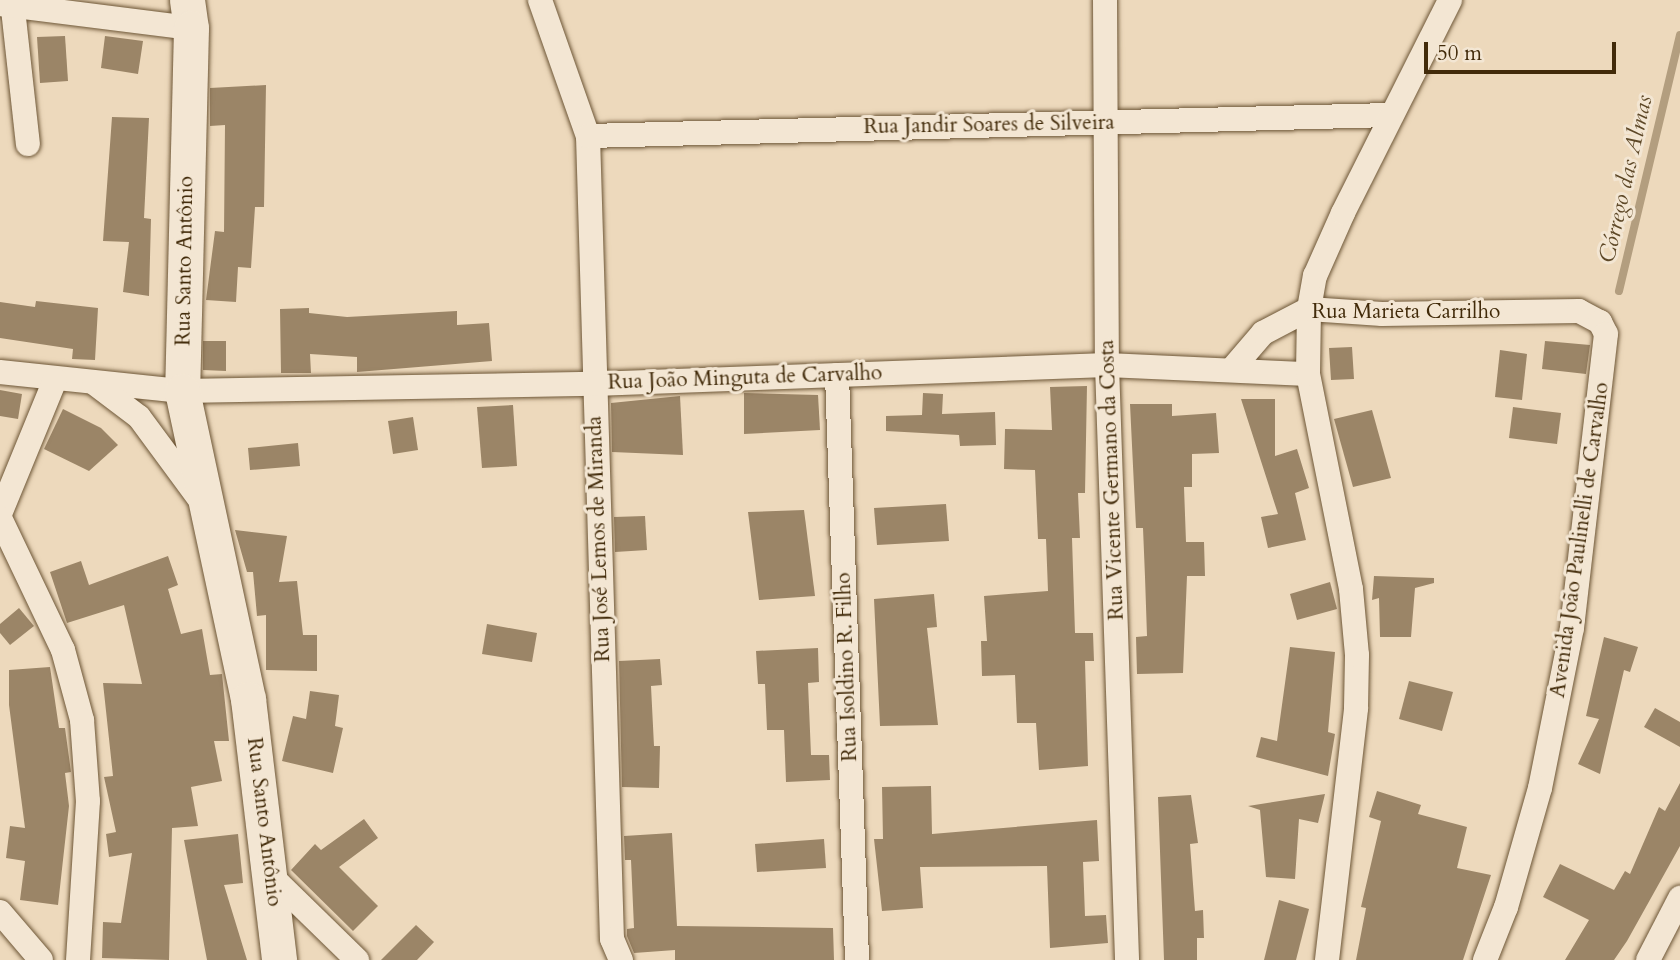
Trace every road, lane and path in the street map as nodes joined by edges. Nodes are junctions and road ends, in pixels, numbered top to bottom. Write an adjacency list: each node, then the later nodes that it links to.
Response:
1 (540, 0): 8 (street, Rua José Lemos de Miranda)
2 (1105, 0): 7 (street, Rua Vicente Germano da Costa)
3 (1450, 0): 6 (street)
4 (8, 3): 5 (street); 9 (street)
5 (189, 14): 20 (street, Rua Santo Antônio)
6 (1391, 115): 7 (street, Rua Jandir Soares de Silveira); 10 (street)
7 (1107, 122): 8 (street, Rua Jandir Soares de Silveira); 12 (street, Rua Vicente Germano da Costa)
8 (588, 136): 19 (street, Rua José Lemos de Miranda)
9 (28, 144)
10 (1309, 309): 11 (street, Rua Marieta Carrilho); 13 (street, Rua Marieta Carrilho); 15 (street)
11 (1600, 322): 34 (street, Avenida João Paulinelli de Carvalho)
12 (1107, 365): 13 (street, Rua João Minguta de Carvalho); 16 (street, Rua João Minguta de Carvalho); 32 (street, Rua Vicente Germano da Costa)
13 (1232, 369): 15 (street, Rua João Minguta de Carvalho)
14 (0, 372): 17 (street, Rua João Minguta de Carvalho)
15 (1308, 374): 33 (street)
16 (837, 375): 19 (street, Rua João Minguta de Carvalho); 31 (street, Rua Isoldino R. Filho)
17 (55, 380): 18 (street, Rua João Minguta de Carvalho); 21 (street)
18 (93, 383): 20 (street, Rua João Minguta de Carvalho); 22 (street, Rua Santo Antônio)
19 (594, 384): 20 (street, Rua João Minguta de Carvalho); 26 (street, Rua José Lemos de Miranda)
20 (182, 391): 22 (street, Rua Santo Antônio)
21 (0, 516): 28 (street)
22 (212, 520): 23 (street, Rua Santo Antônio)
23 (272, 877): 29 (street, Rua Santo Antônio); 30 (street)
24 (1680, 898): 35 (street)
25 (0, 912): 27 (street)
26 (620, 959)
27 (41, 960)
28 (78, 960)
29 (279, 960)
30 (357, 960)
31 (857, 960)
32 (1127, 960)
33 (1327, 960)
34 (1485, 960)
35 (1648, 960)

